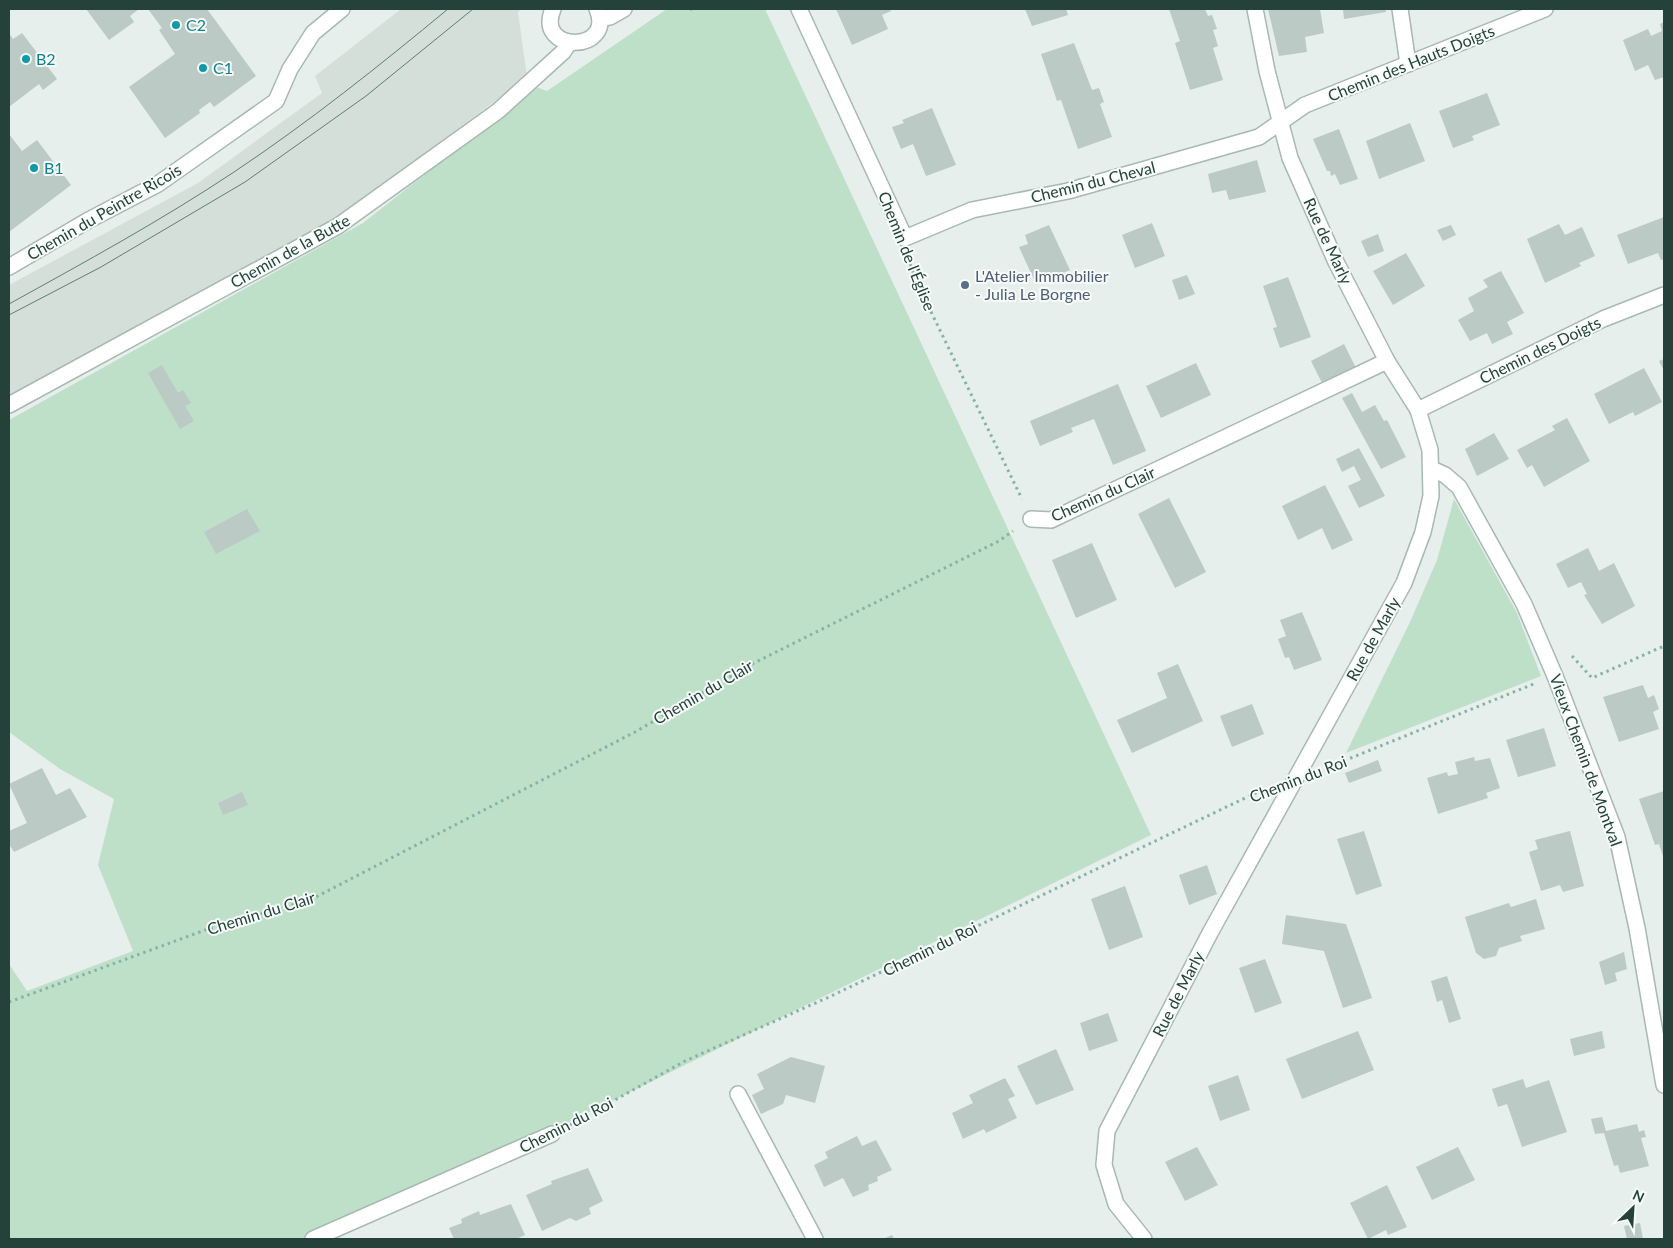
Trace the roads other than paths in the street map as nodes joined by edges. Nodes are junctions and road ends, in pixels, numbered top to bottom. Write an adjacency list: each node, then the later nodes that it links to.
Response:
1 (342, 9): 13 (street, Chemin du Peintre Ricois)
2 (553, 9): 9 (street)
3 (624, 9): 8 (street)
4 (799, 9): 12 (street, Chemin de l'Église)
5 (1255, 9): 11 (street, Rue de Marly)
6 (1400, 9): 10 (street)
7 (1545, 9): 10 (street, Chemin des Hauts Doigts)
8 (598, 14): 9 (street)
9 (568, 43): 16 (street, Chemin de la Butte)
10 (1408, 64): 11 (street, Chemin des Hauts Doigts)
11 (1280, 123): 12 (street, Chemin du Cheval); 15 (street, Rue de Marly)
12 (905, 238)
13 (9, 267)
14 (1664, 295): 17 (street, Chemin des Doigts)
15 (1387, 361): 17 (street, Rue de Marly); 19 (street, Chemin du Clair)
16 (9, 405)
17 (1418, 410): 18 (street, Rue de Marly)
18 (1432, 469): 20 (street, Vieux Chemin de Montval); 25 (street, Rue de Marly)
19 (1031, 519)
20 (1664, 1085)
21 (738, 1094): 24 (street)
22 (552, 1134): 23 (street, Chemin du Roi)
23 (313, 1239)
24 (815, 1239)
25 (1144, 1239)

